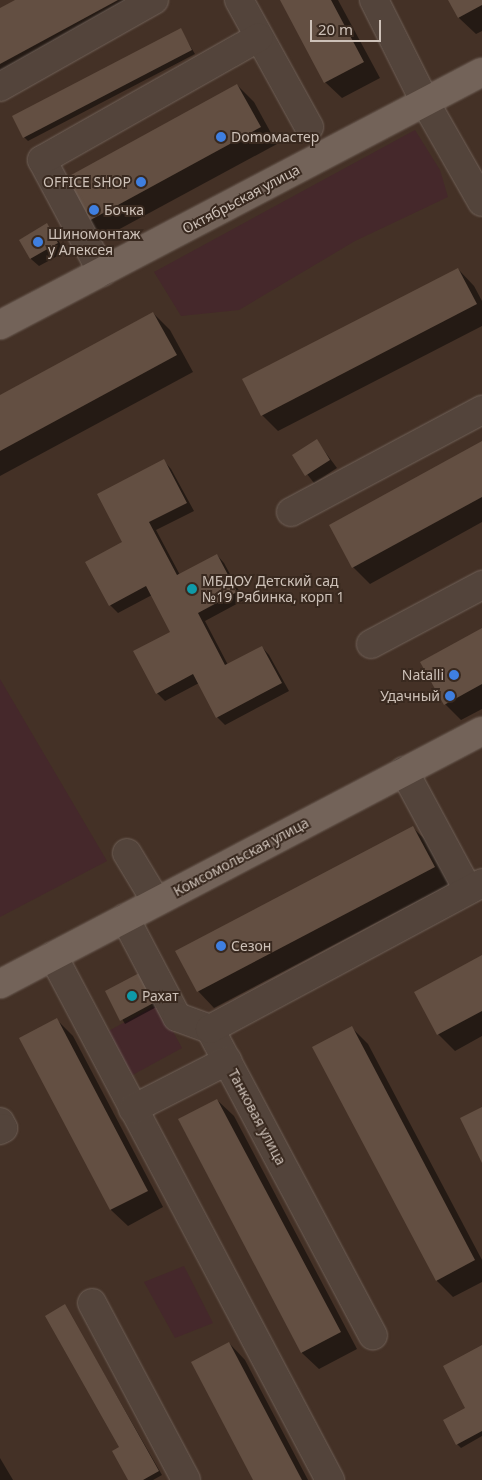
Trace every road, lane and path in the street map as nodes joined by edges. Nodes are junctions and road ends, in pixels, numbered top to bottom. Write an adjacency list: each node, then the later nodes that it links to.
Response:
1 (154, 0): 6 (street)
2 (239, 0): 4 (street)
3 (374, 0): 7 (street)
4 (259, 37): 8 (street); 10 (street)
5 (482, 72): 7 (main road, Октябрьская улица)
6 (0, 87)
7 (425, 102): 9 (street); 10 (main road, Октябрьская улица)
8 (309, 127)
9 (482, 202)
10 (102, 272): 11 (main road, Октябрьская улица)
11 (0, 325)
12 (482, 410): 13 (street)
13 (291, 512)
14 (482, 585): 15 (street)
15 (371, 644)
16 (482, 731): 17 (main road, Комсомольская улица)
17 (404, 771): 19 (street); 20 (main road, Комсомольская улица)
18 (127, 853): 20 (street)
19 (475, 887): 24 (street)
20 (156, 901): 21 (main road, Комсомольская улица)
21 (125, 918): 22 (main road, Комсомольская улица); 24 (street)
22 (53, 956): 23 (main road, Комсомольская улица); 26 (street)
23 (0, 984)
24 (210, 1028): 25 (street, Танковая улица)
25 (227, 1061): 26 (street); 30 (street, Танковая улица)
26 (133, 1109): 32 (street)
27 (0, 1122): 28 (street)
28 (0, 1130)
29 (92, 1303): 31 (street)
30 (373, 1335)
31 (186, 1480)
32 (330, 1480)

